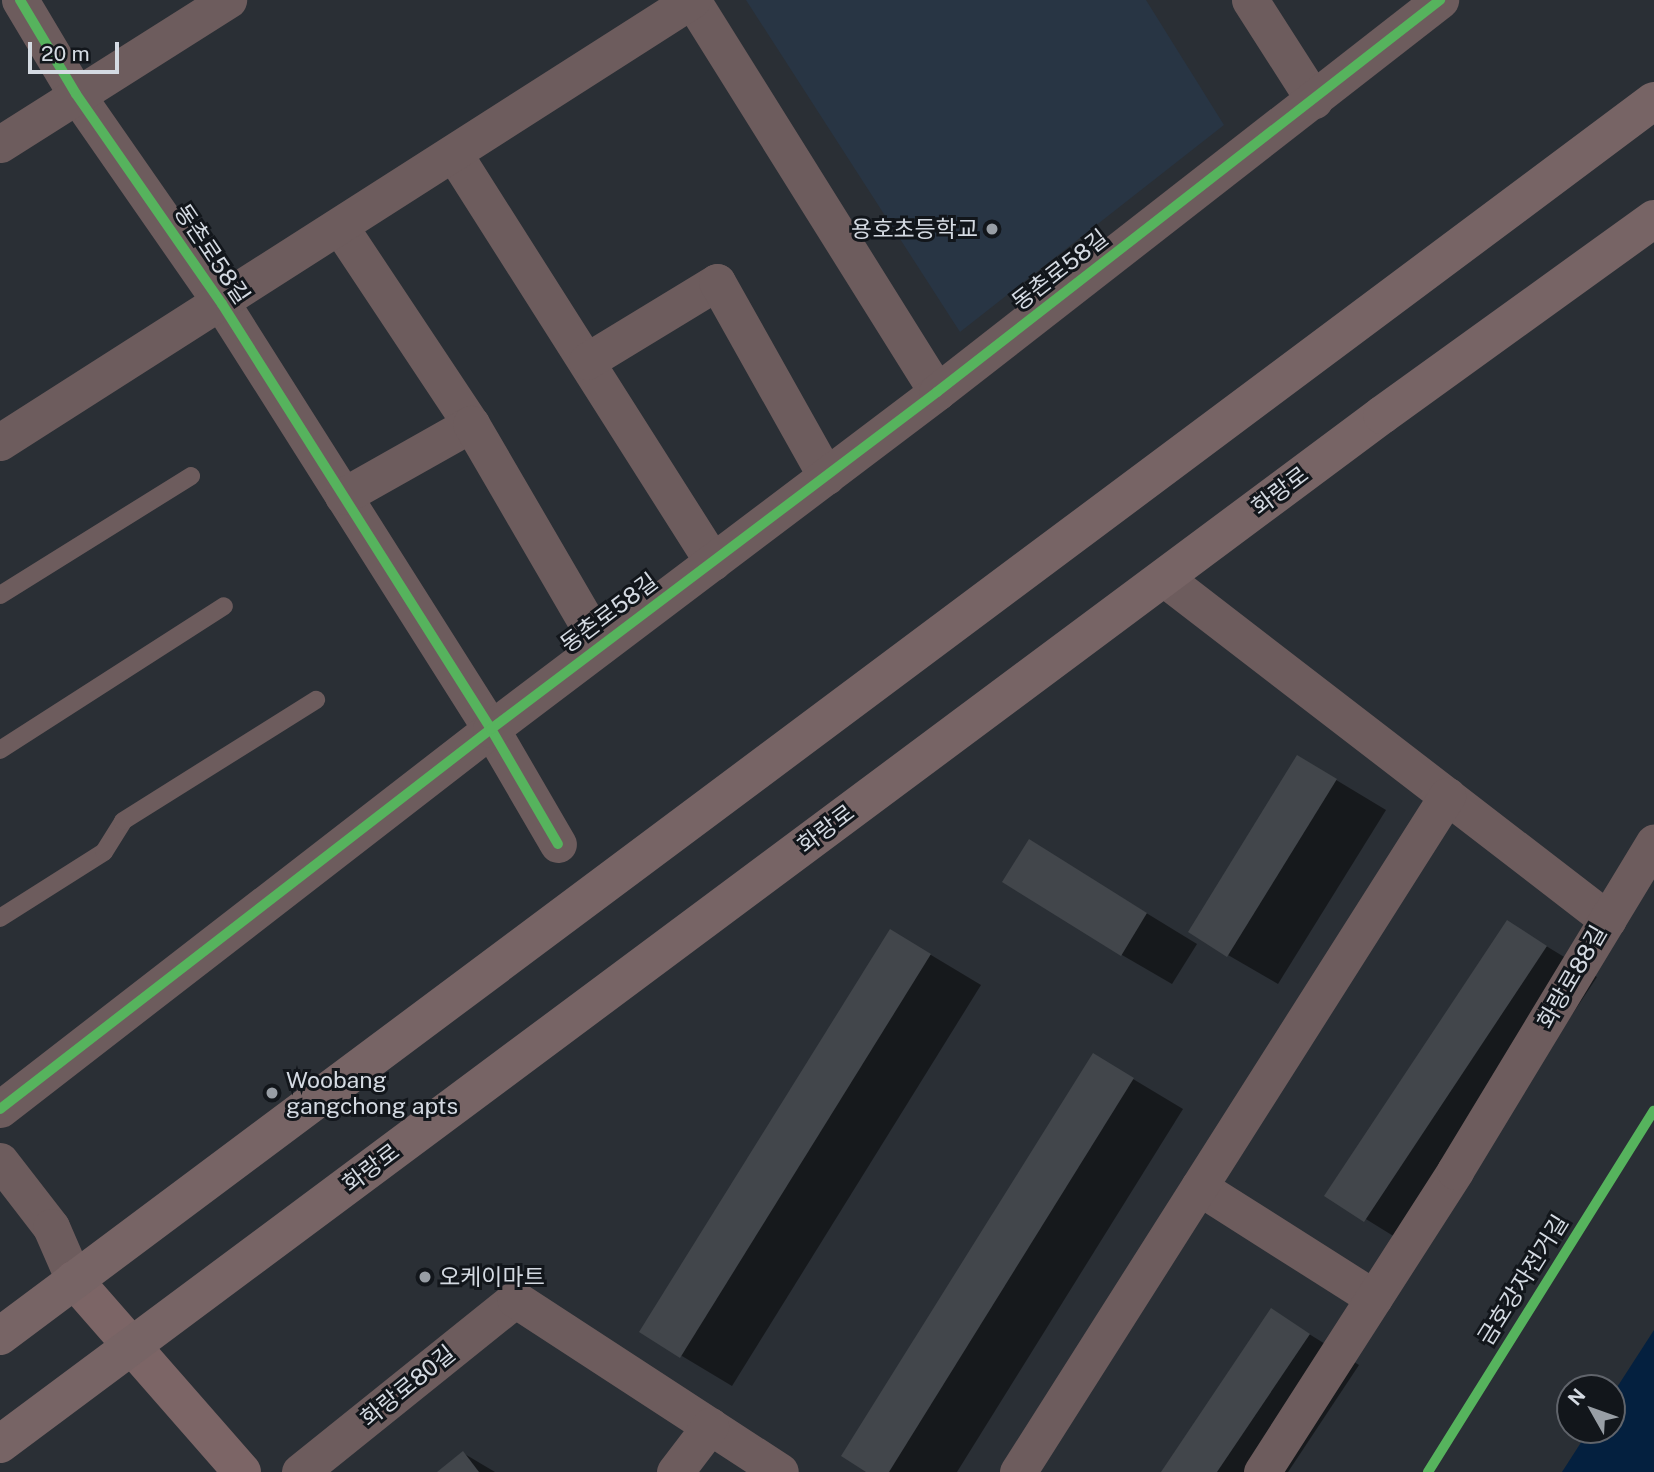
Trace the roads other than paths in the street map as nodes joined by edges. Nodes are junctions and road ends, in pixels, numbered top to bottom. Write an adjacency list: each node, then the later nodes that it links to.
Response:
1 (20, 0): 7 (street, 동촌로58길)
2 (228, 0): 6 (street)
3 (692, 0): 11 (street); 16 (street)
4 (1250, 0): 8 (street)
5 (1440, 0): 8 (street, 동촌로58길)
6 (184, 11): 7 (street)
7 (76, 94): 10 (street); 14 (street, 동촌로58길)
8 (1314, 100): 16 (street, 동촌로58길)
9 (1654, 100): 38 (main road)
10 (0, 144)
11 (454, 154): 13 (street); 15 (street)
12 (1654, 219): 23 (main road, 화랑로)
13 (341, 227): 14 (street); 17 (street)
14 (222, 304): 18 (street); 21 (street, 동촌로58길)
15 (587, 361): 20 (street); 22 (street)
16 (937, 392): 20 (street, 동촌로58길)
17 (471, 424): 21 (street); 26 (street)
18 (0, 442)
19 (191, 476): 24 (lane)
20 (826, 476): 22 (street, 동촌로58길)
21 (343, 496): 28 (street, 동촌로58길)
22 (713, 562): 26 (street, 동촌로58길)
23 (1164, 578): 30 (street, 화랑로88길); 41 (main road, 화랑로)
24 (0, 596)
25 (224, 606): 29 (lane)
26 (600, 646): 28 (street, 동촌로58길)
27 (316, 700): 33 (lane)
28 (491, 729): 32 (street); 35 (street)
29 (0, 750)
30 (1447, 796): 34 (street, 화랑로88길); 37 (street)
31 (1654, 843): 34 (street)
32 (558, 844)
33 (0, 918)
34 (1608, 920): 39 (street, 화랑로88길)
35 (0, 1109)
36 (0, 1161): 38 (street)
37 (1199, 1187): 39 (street); 48 (street)
38 (74, 1280): 40 (main road); 41 (street)
39 (1374, 1298): 49 (street, 화랑로88길)
40 (0, 1335)
41 (130, 1347): 43 (main road, 화랑로); 44 (street)
42 (710, 1426): 45 (street, 화랑로80길); 46 (street); 47 (street)
43 (0, 1444)
44 (242, 1472)
45 (300, 1472)
46 (675, 1472)
47 (780, 1472)
48 (1018, 1472)
49 (1262, 1472)

